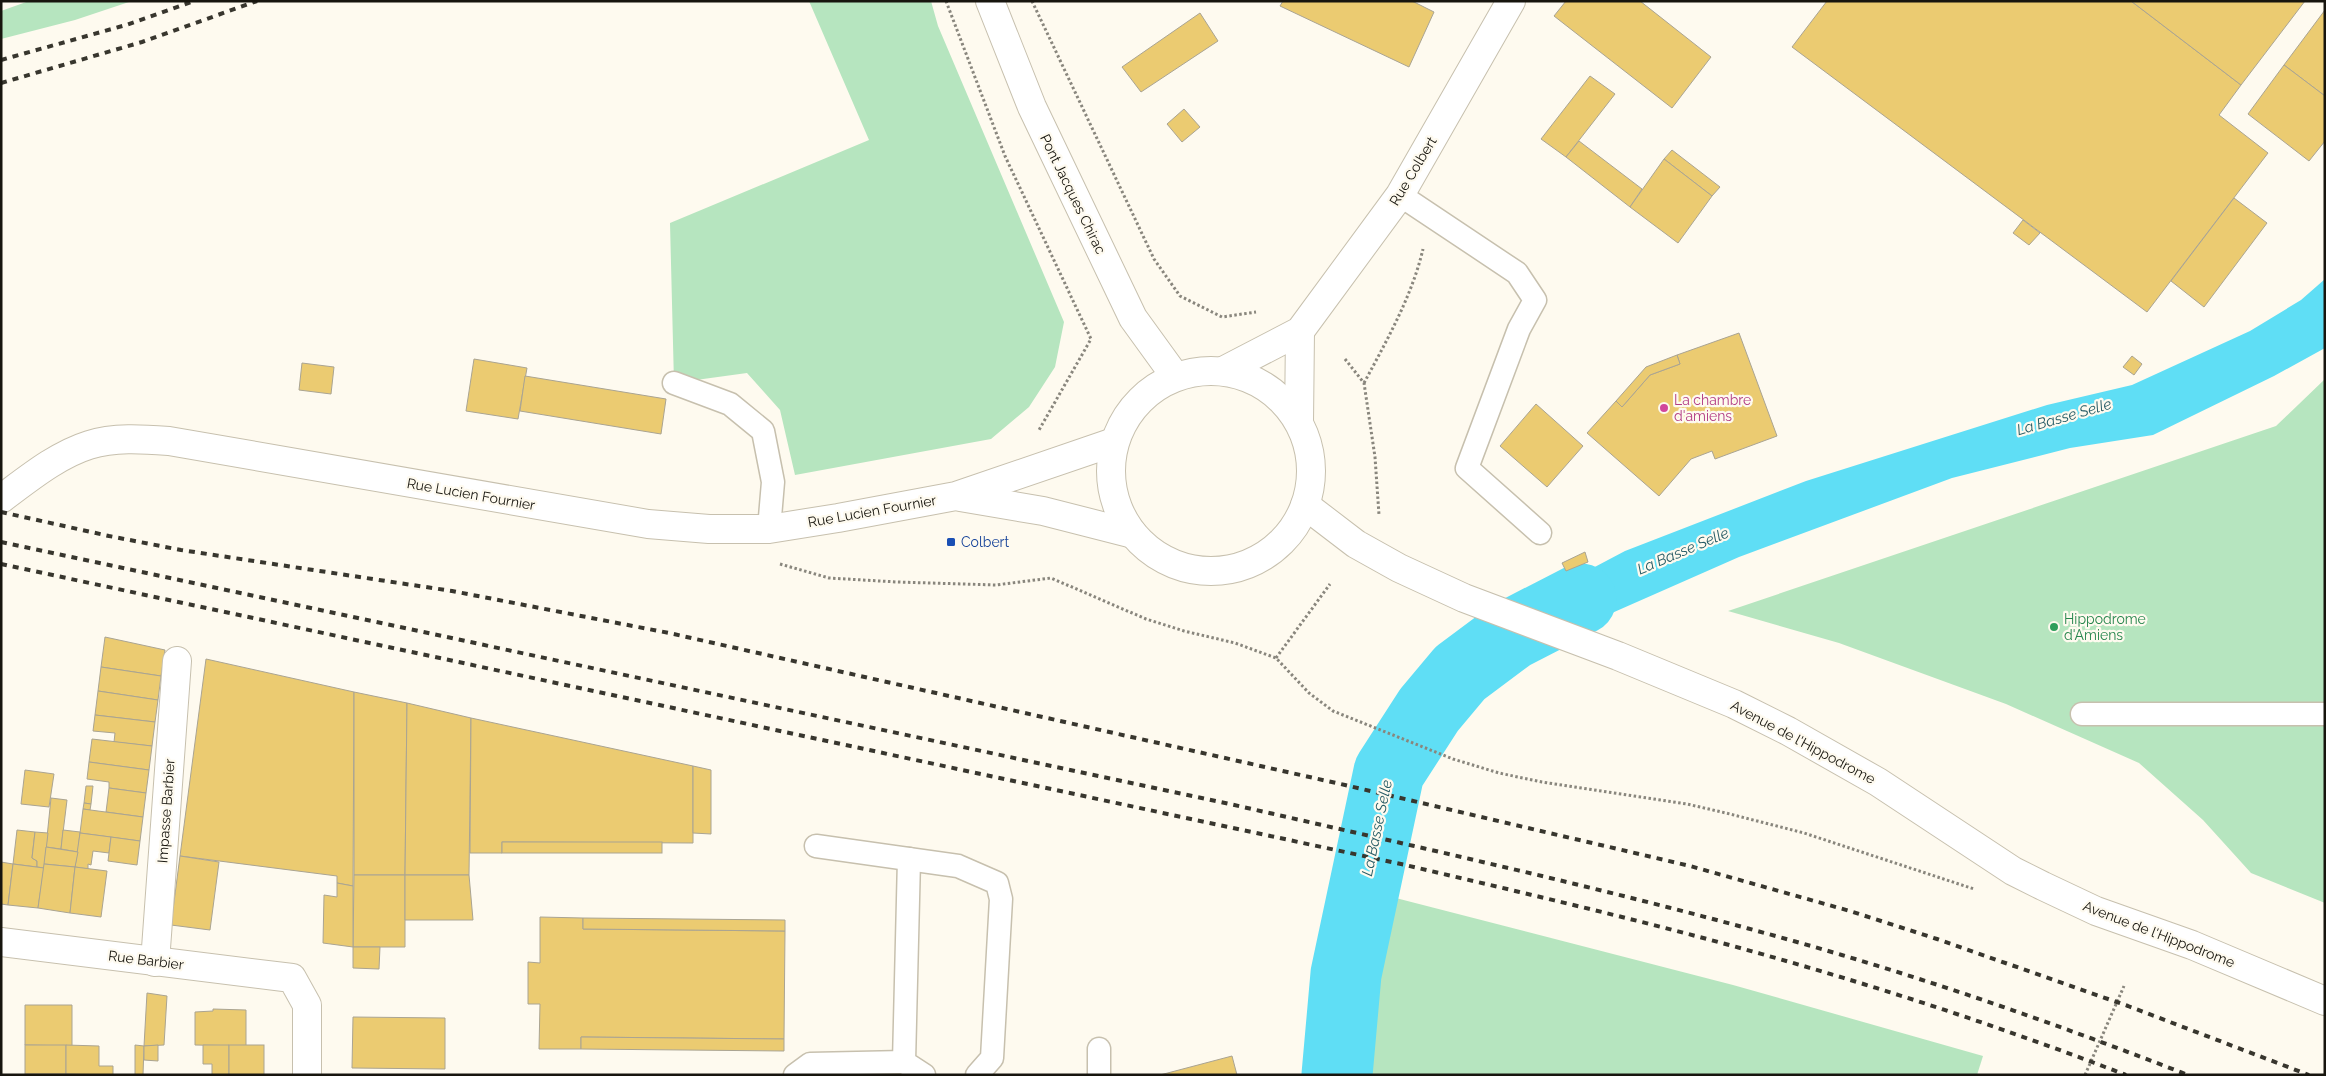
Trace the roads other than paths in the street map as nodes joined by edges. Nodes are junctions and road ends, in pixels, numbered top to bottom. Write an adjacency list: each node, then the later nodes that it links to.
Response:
1 (990, 1): 6 (main road, Pont Jacques Chirac)
2 (1511, 1): 3 (main road, Rue Colbert)
3 (1400, 196): 4 (main road, Rue Colbert); 14 (lane)
4 (1300, 331): 5 (main road, Rue Colbert); 8 (main road)
5 (1225, 370): 6 (main road); 8 (main road)
6 (1175, 376): 9 (main road)
7 (674, 383): 13 (lane)
8 (1300, 422): 12 (main road)
9 (1114, 442): 11 (main road, Rue Lucien Fournier); 15 (main road)
10 (10, 493): 13 (main road, Rue Lucien Fournier)
11 (956, 496): 13 (main road, Rue Lucien Fournier); 15 (main road, Rue Lucien Fournier)
12 (1305, 505): 15 (main road); 23 (main road, Avenue de l'Hippodrome)
13 (769, 529)
14 (1540, 532)
15 (1133, 534)
16 (177, 661): 22 (main road, Impasse Barbier)
17 (2082, 714): 18 (lane)
18 (2325, 714)
19 (816, 846): 20 (lane)
20 (909, 859): 25 (lane); 29 (lane)
21 (1, 942): 22 (main road, Rue Barbier)
22 (155, 962): 26 (main road, Rue Barbier)
23 (2325, 1001)
24 (1099, 1049): 30 (lane)
25 (904, 1062): 27 (lane); 28 (lane)
26 (307, 1075)
27 (794, 1075)
28 (924, 1075)
29 (977, 1075)
30 (1099, 1075)

